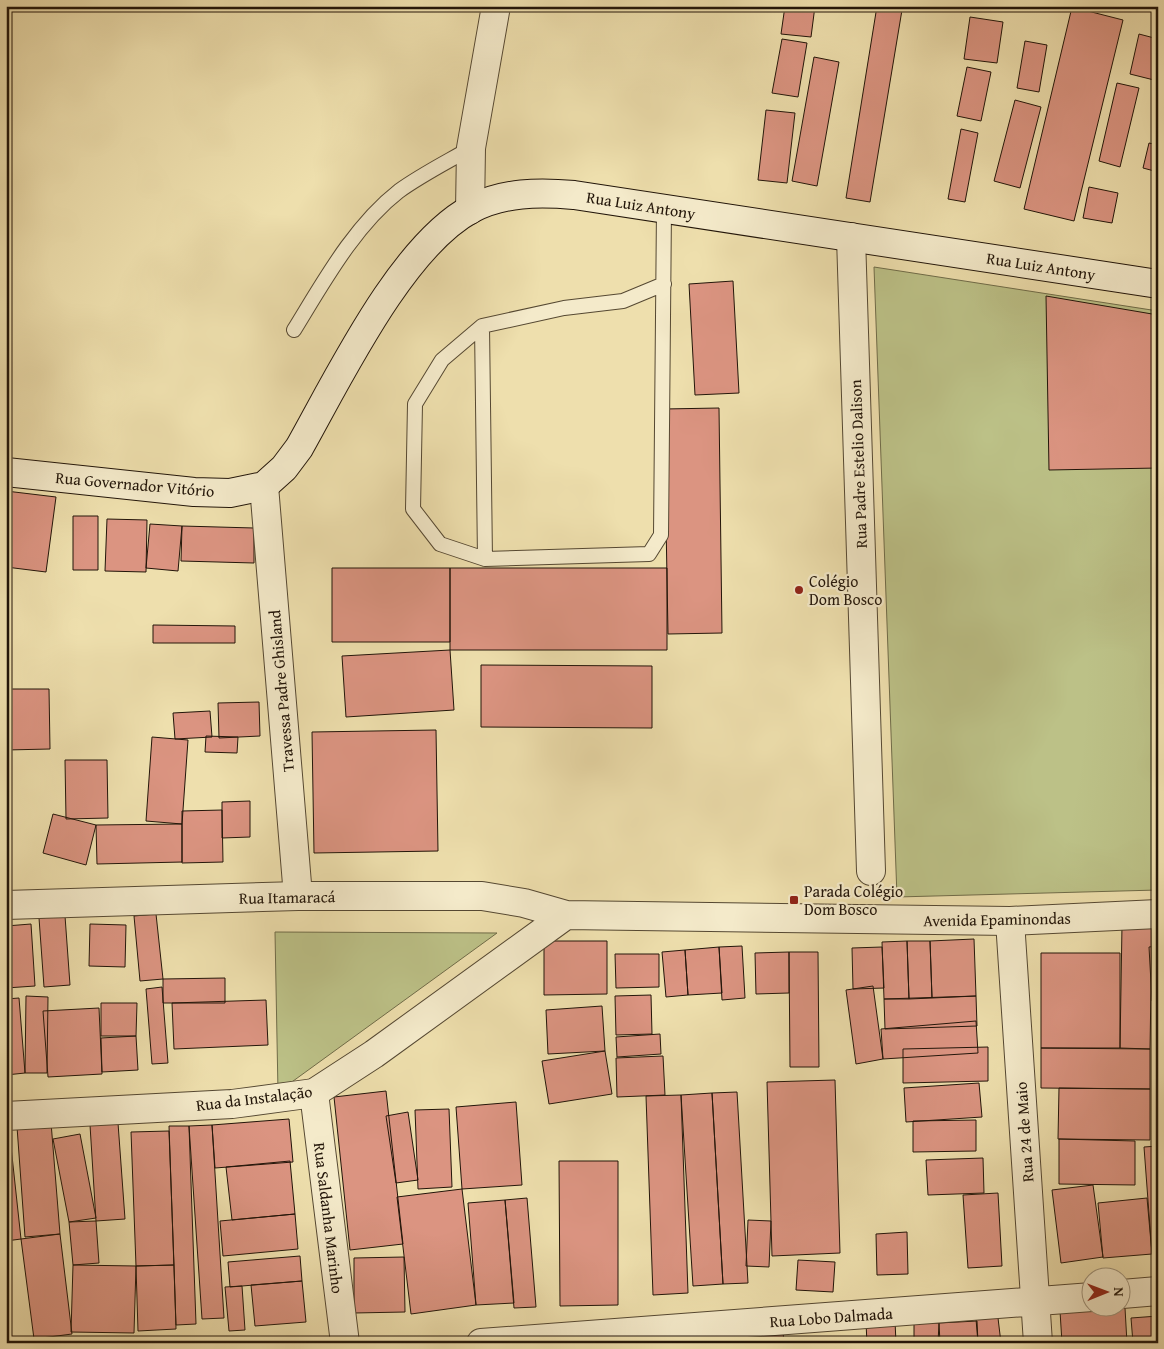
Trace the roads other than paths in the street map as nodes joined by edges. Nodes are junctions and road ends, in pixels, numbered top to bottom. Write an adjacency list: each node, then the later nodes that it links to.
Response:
1 (496, 6): 2 (street)
2 (471, 148): 4 (street); 9 (lane)
3 (664, 209): 4 (street, Rua Luiz Antony); 5 (street, Rua Luiz Antony); 6 (lane)
4 (470, 210): 11 (street, Rua Luiz Antony)
5 (852, 237): 7 (street, Rua Luiz Antony); 13 (street, Rua Padre Estelio Dalison)
6 (664, 284): 8 (lane); 12 (lane)
7 (1158, 284)
8 (482, 326): 12 (lane); 12 (lane)
9 (294, 330)
10 (6, 472): 11 (street, Rua Governador Vitório)
11 (264, 486): 14 (street, Travessa Padre Ghisland)
12 (484, 559)
13 (871, 870)
14 (298, 896): 15 (street, Rua Itamaracá); 17 (street, Rua Itamaracá)
15 (6, 905)
16 (1158, 914): 18 (street, Avenida Epaminondas)
17 (566, 915): 18 (street, Avenida Epaminondas); 19 (street, Rua da Instalação)
18 (1010, 921): 24 (street, Rua 24 de Maio)
19 (314, 1093): 20 (street, Rua da Instalação); 25 (street, Rua Saldanha Marinho)
20 (6, 1116)
21 (1158, 1291): 22 (street)
22 (1132, 1293)
23 (1082, 1297): 24 (street, Rua Lobo Dalmada)
24 (1034, 1301): 26 (street, Rua Lobo Dalmada); 27 (street, Rua 24 de Maio)
25 (345, 1343)
26 (482, 1343)
27 (1038, 1343)

